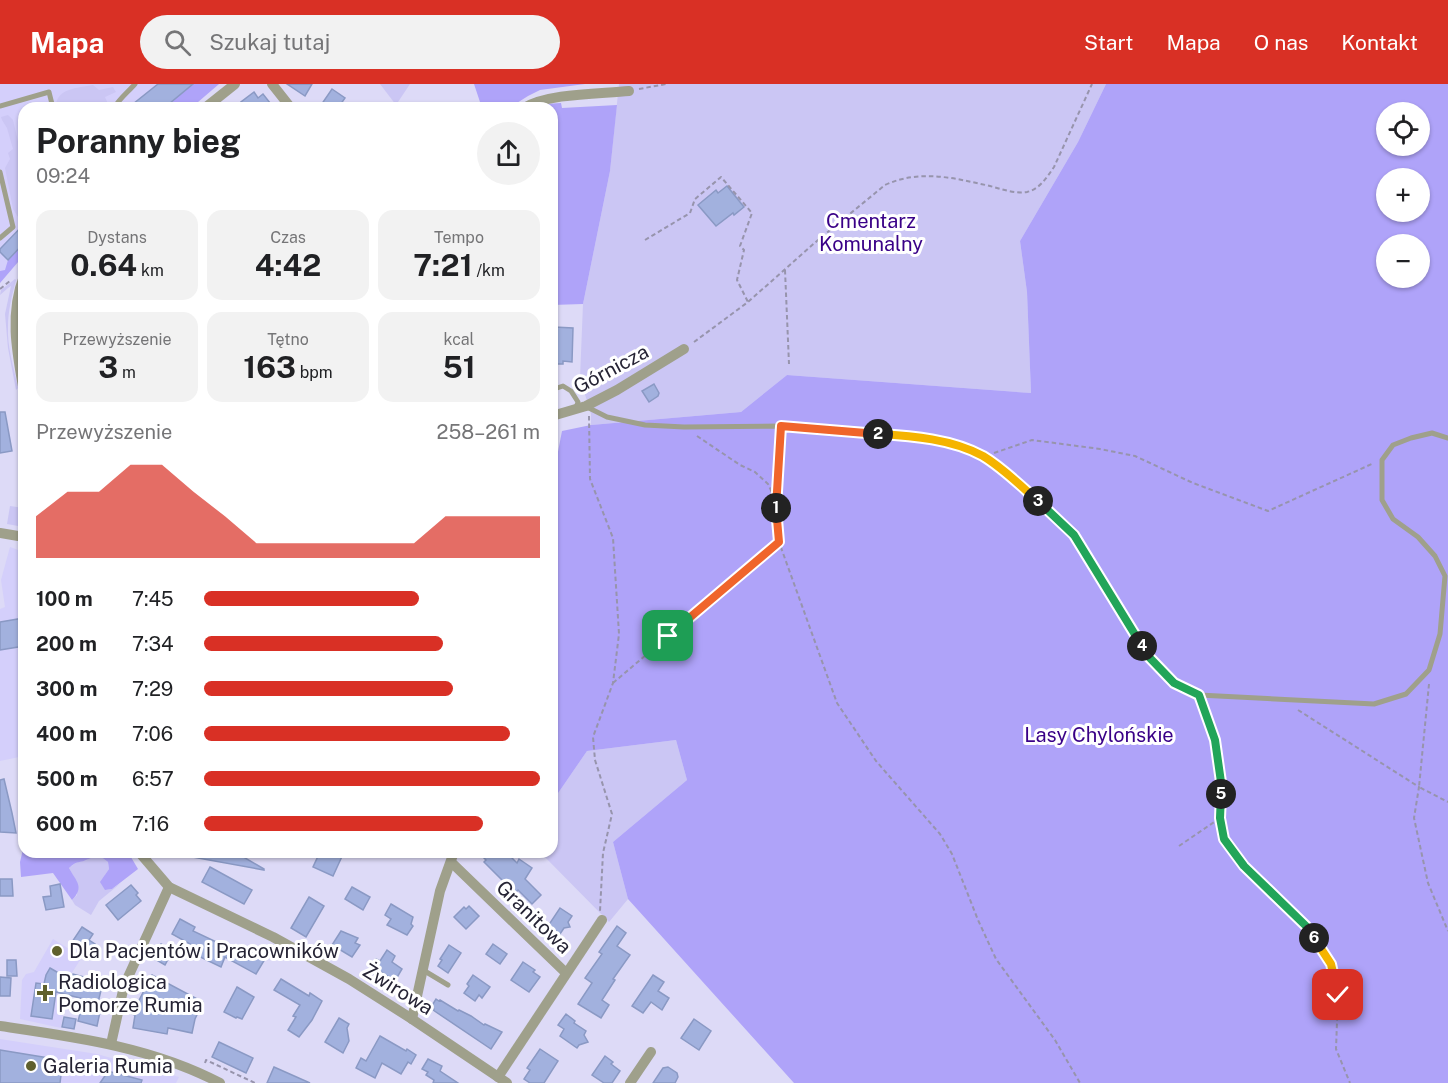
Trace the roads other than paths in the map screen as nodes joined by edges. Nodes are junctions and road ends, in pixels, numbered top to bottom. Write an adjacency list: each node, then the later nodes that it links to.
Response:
1 (135, 84): 6 (lane)
2 (235, 84): 7 (street)
3 (272, 84): 8 (street)
4 (629, 92): 9 (street)
5 (51, 102): 10 (lane)
6 (117, 102)
7 (212, 102)
8 (286, 102)
9 (536, 102)
10 (0, 106)
11 (0, 172): 12 (lane)
12 (0, 238)
13 (18, 297): 15 (street)
14 (684, 349): 17 (street, Górnicza)
15 (18, 362)
16 (558, 388): 17 (lane)
17 (583, 408): 18 (street, Górnicza); 19 (lane)
18 (558, 414)
19 (1448, 438)
20 (0, 533): 21 (street)
21 (18, 536)
22 (144, 858): 25 (street)
23 (452, 858): 27 (street, Granitowa)
24 (453, 858): 28 (street, Granitowa)
25 (169, 887): 30 (street, Żwirowa); 32 (street)
26 (602, 920): 28 (street, Granitowa)
27 (423, 970): 29 (lane); 30 (street, Granitowa)
28 (566, 973): 34 (street, Granitowa)
29 (448, 985)
30 (412, 1018): 34 (street, Żwirowa)
31 (0, 1026): 32 (street)
32 (111, 1044): 35 (street)
33 (651, 1052): 36 (street)
34 (502, 1080)
35 (220, 1083)
36 (630, 1083)

